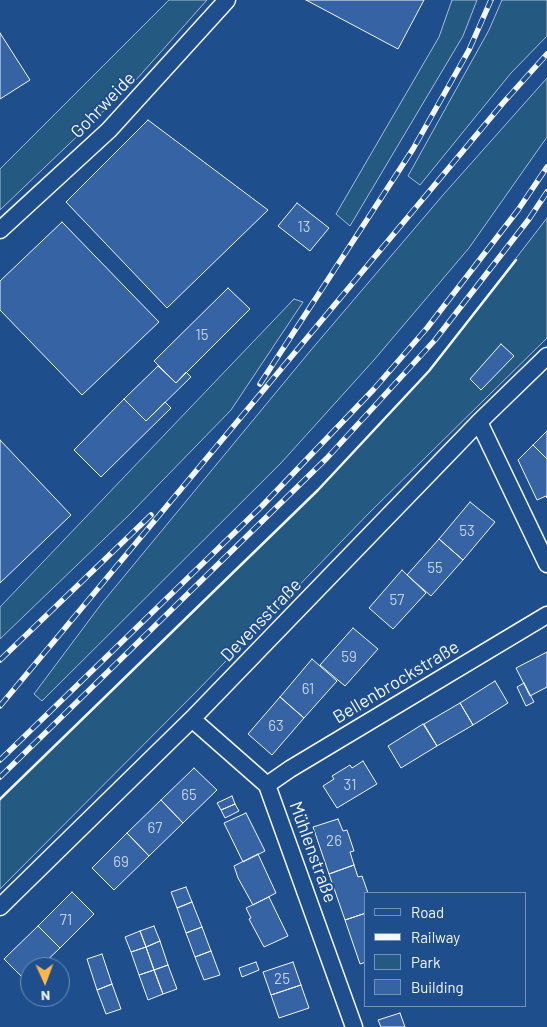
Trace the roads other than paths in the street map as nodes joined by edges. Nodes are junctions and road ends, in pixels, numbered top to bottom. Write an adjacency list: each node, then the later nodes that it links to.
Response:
1 (227, 0): 2 (street, Gohrweide)
2 (0, 230)
3 (547, 356): 4 (street, Devensstraße)
4 (479, 422): 5 (street); 7 (street, Devensstraße)
5 (547, 564)
6 (547, 615): 8 (street, Bellenbrockstraße)
7 (192, 719): 8 (street, Mühlenstraße); 9 (street, Devensstraße)
8 (267, 786): 10 (street, Mühlenstraße)
9 (0, 907)
10 (354, 1027)

